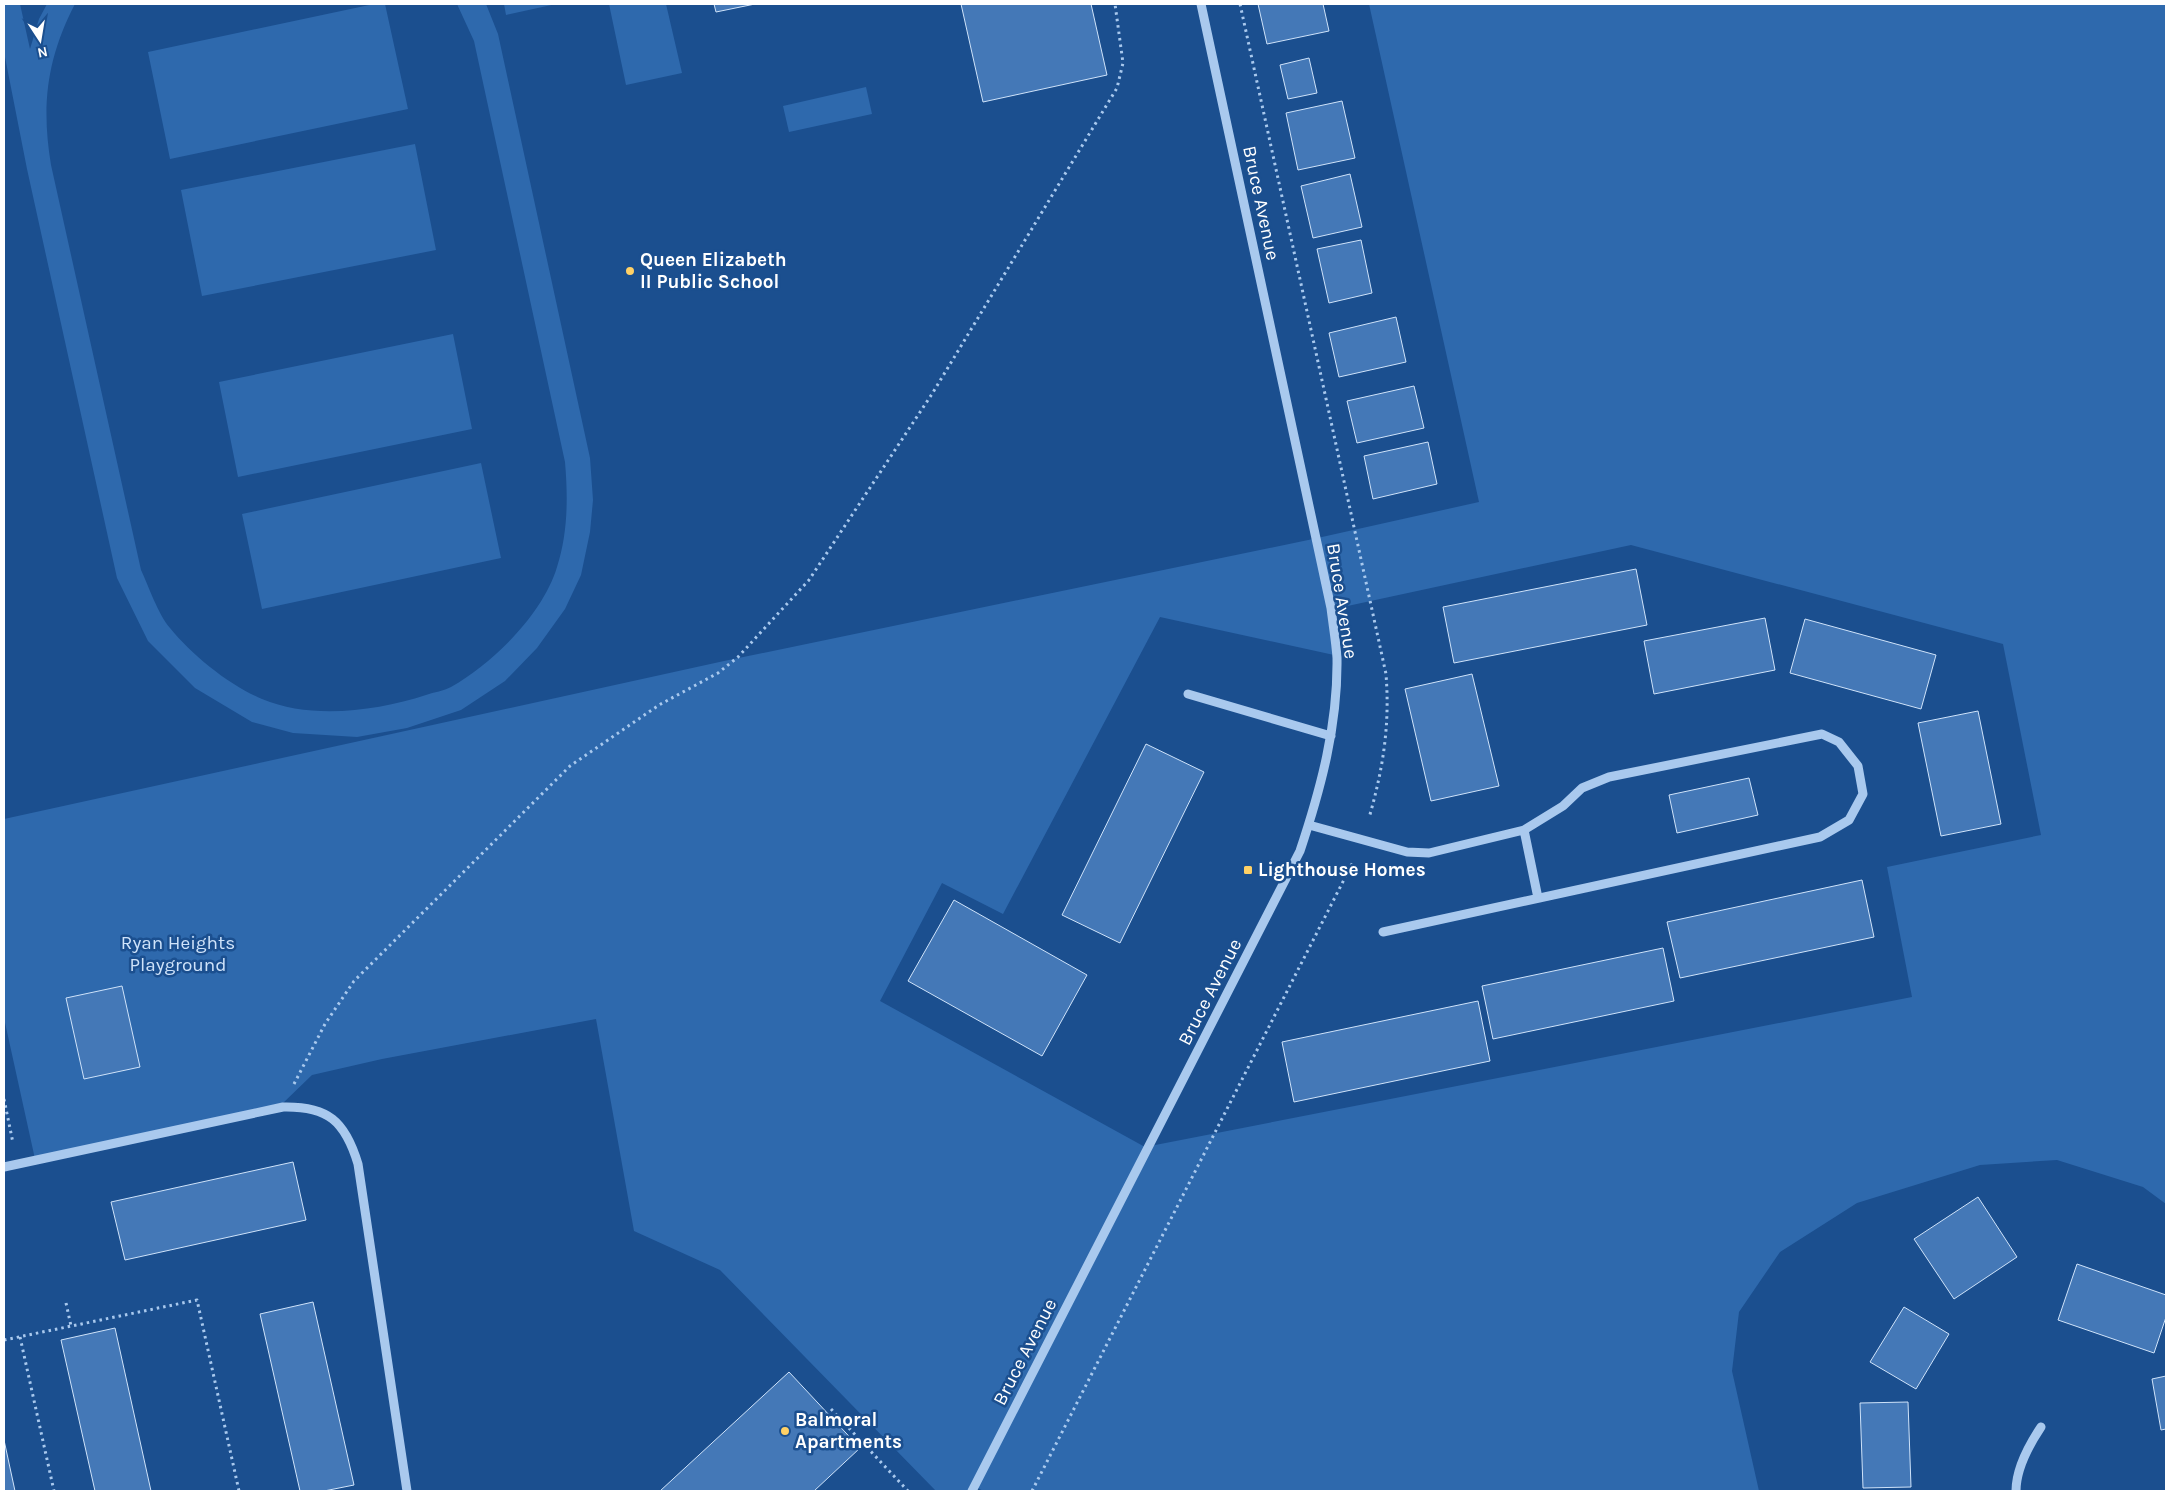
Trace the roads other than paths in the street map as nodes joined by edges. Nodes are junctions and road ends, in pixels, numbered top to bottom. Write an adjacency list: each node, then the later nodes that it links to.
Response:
1 (1201, 4): 3 (street, Bruce Avenue)
2 (1188, 694): 3 (street)
3 (1331, 736): 4 (street, Bruce Avenue)
4 (1309, 825): 5 (street); 11 (street, Bruce Avenue)
5 (1524, 830): 6 (street); 6 (street)
6 (1538, 898): 7 (street)
7 (1383, 932)
8 (4, 1167): 10 (street)
9 (2041, 1427): 12 (street)
10 (407, 1491)
11 (972, 1491)
12 (2016, 1491)

